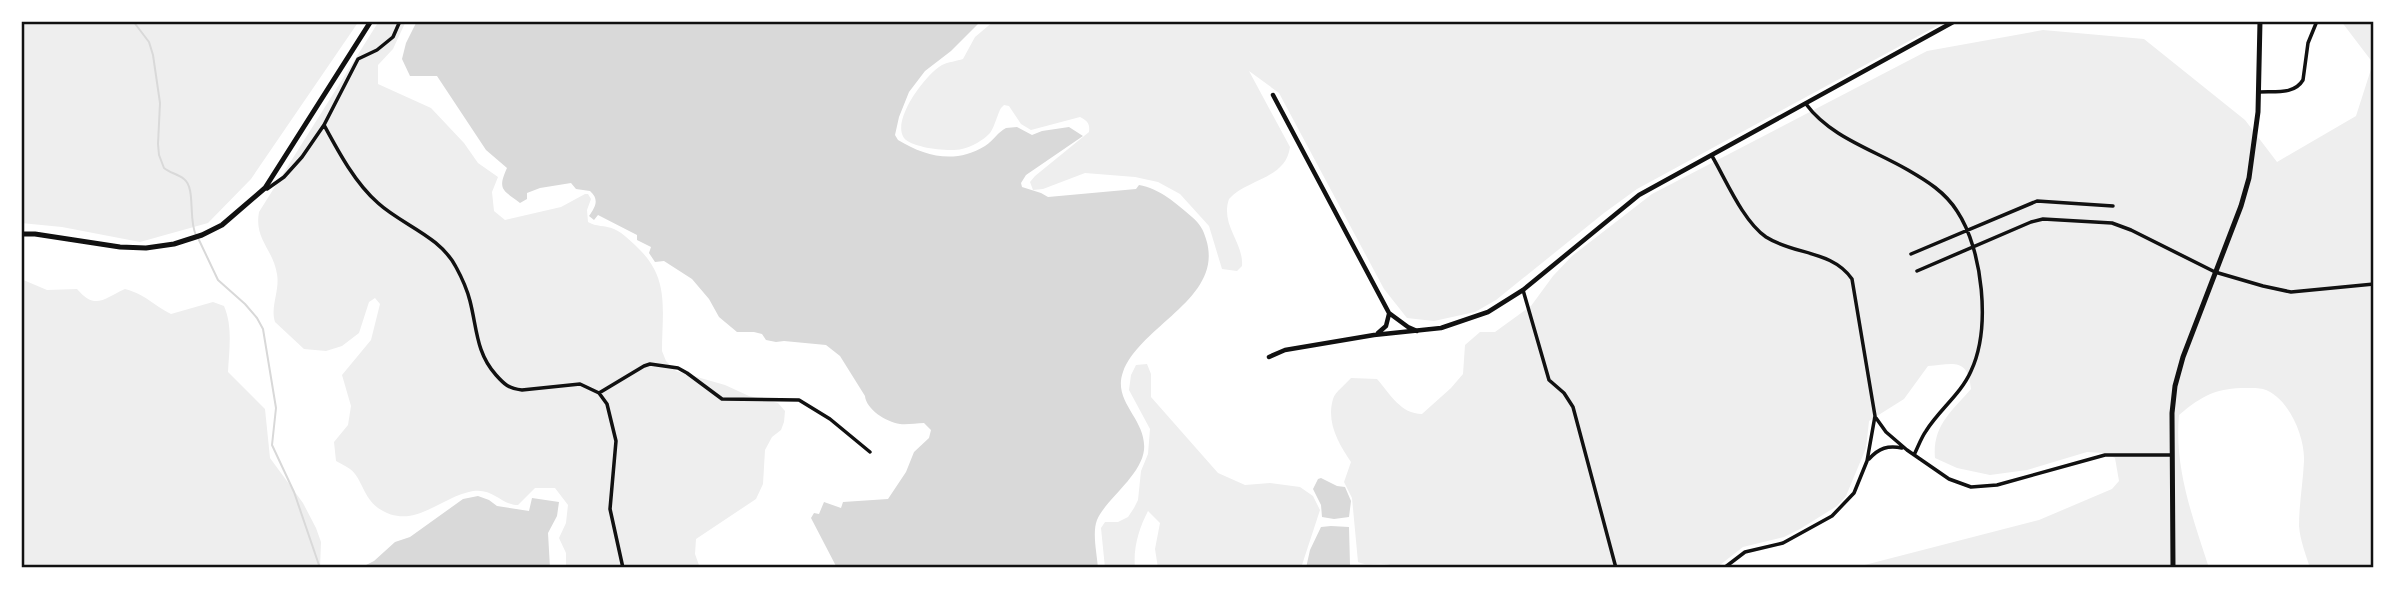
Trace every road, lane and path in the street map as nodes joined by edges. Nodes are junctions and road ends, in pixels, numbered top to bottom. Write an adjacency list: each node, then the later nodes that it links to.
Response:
1 (371, 21): 11 (main road)
2 (400, 21): 9 (street)
3 (1955, 21): 8 (street)
4 (2260, 21): 6 (main road)
5 (2318, 21): 6 (street)
6 (2259, 92): 18 (main road)
7 (1273, 96): 21 (street)
8 (1805, 103): 10 (street); 13 (street)
9 (324, 125): 11 (street); 25 (street)
10 (1712, 156): 20 (street); 26 (street)
11 (265, 188): 14 (main road)
12 (2113, 206): 13 (street)
13 (1967, 230): 15 (street); 16 (street)
14 (21, 234)
15 (1973, 246): 17 (street); 18 (street); 29 (street)
16 (1912, 254)
17 (1917, 271)
18 (2216, 272): 19 (street); 30 (main road)
19 (2374, 284)
20 (1523, 290): 22 (street); 33 (street)
21 (1389, 313): 22 (street); 23 (street)
22 (1418, 331): 23 (street)
23 (1374, 335): 24 (street)
24 (1269, 357)
25 (598, 393): 28 (street); 32 (street)
26 (1875, 416): 27 (street); 31 (street)
27 (1908, 450): 29 (street); 31 (street)
28 (870, 452)
29 (1914, 455): 30 (street)
30 (2172, 455): 35 (main road)
31 (1867, 461): 34 (street)
32 (623, 568)
33 (1616, 568)
34 (1724, 568)
35 (2173, 568)

